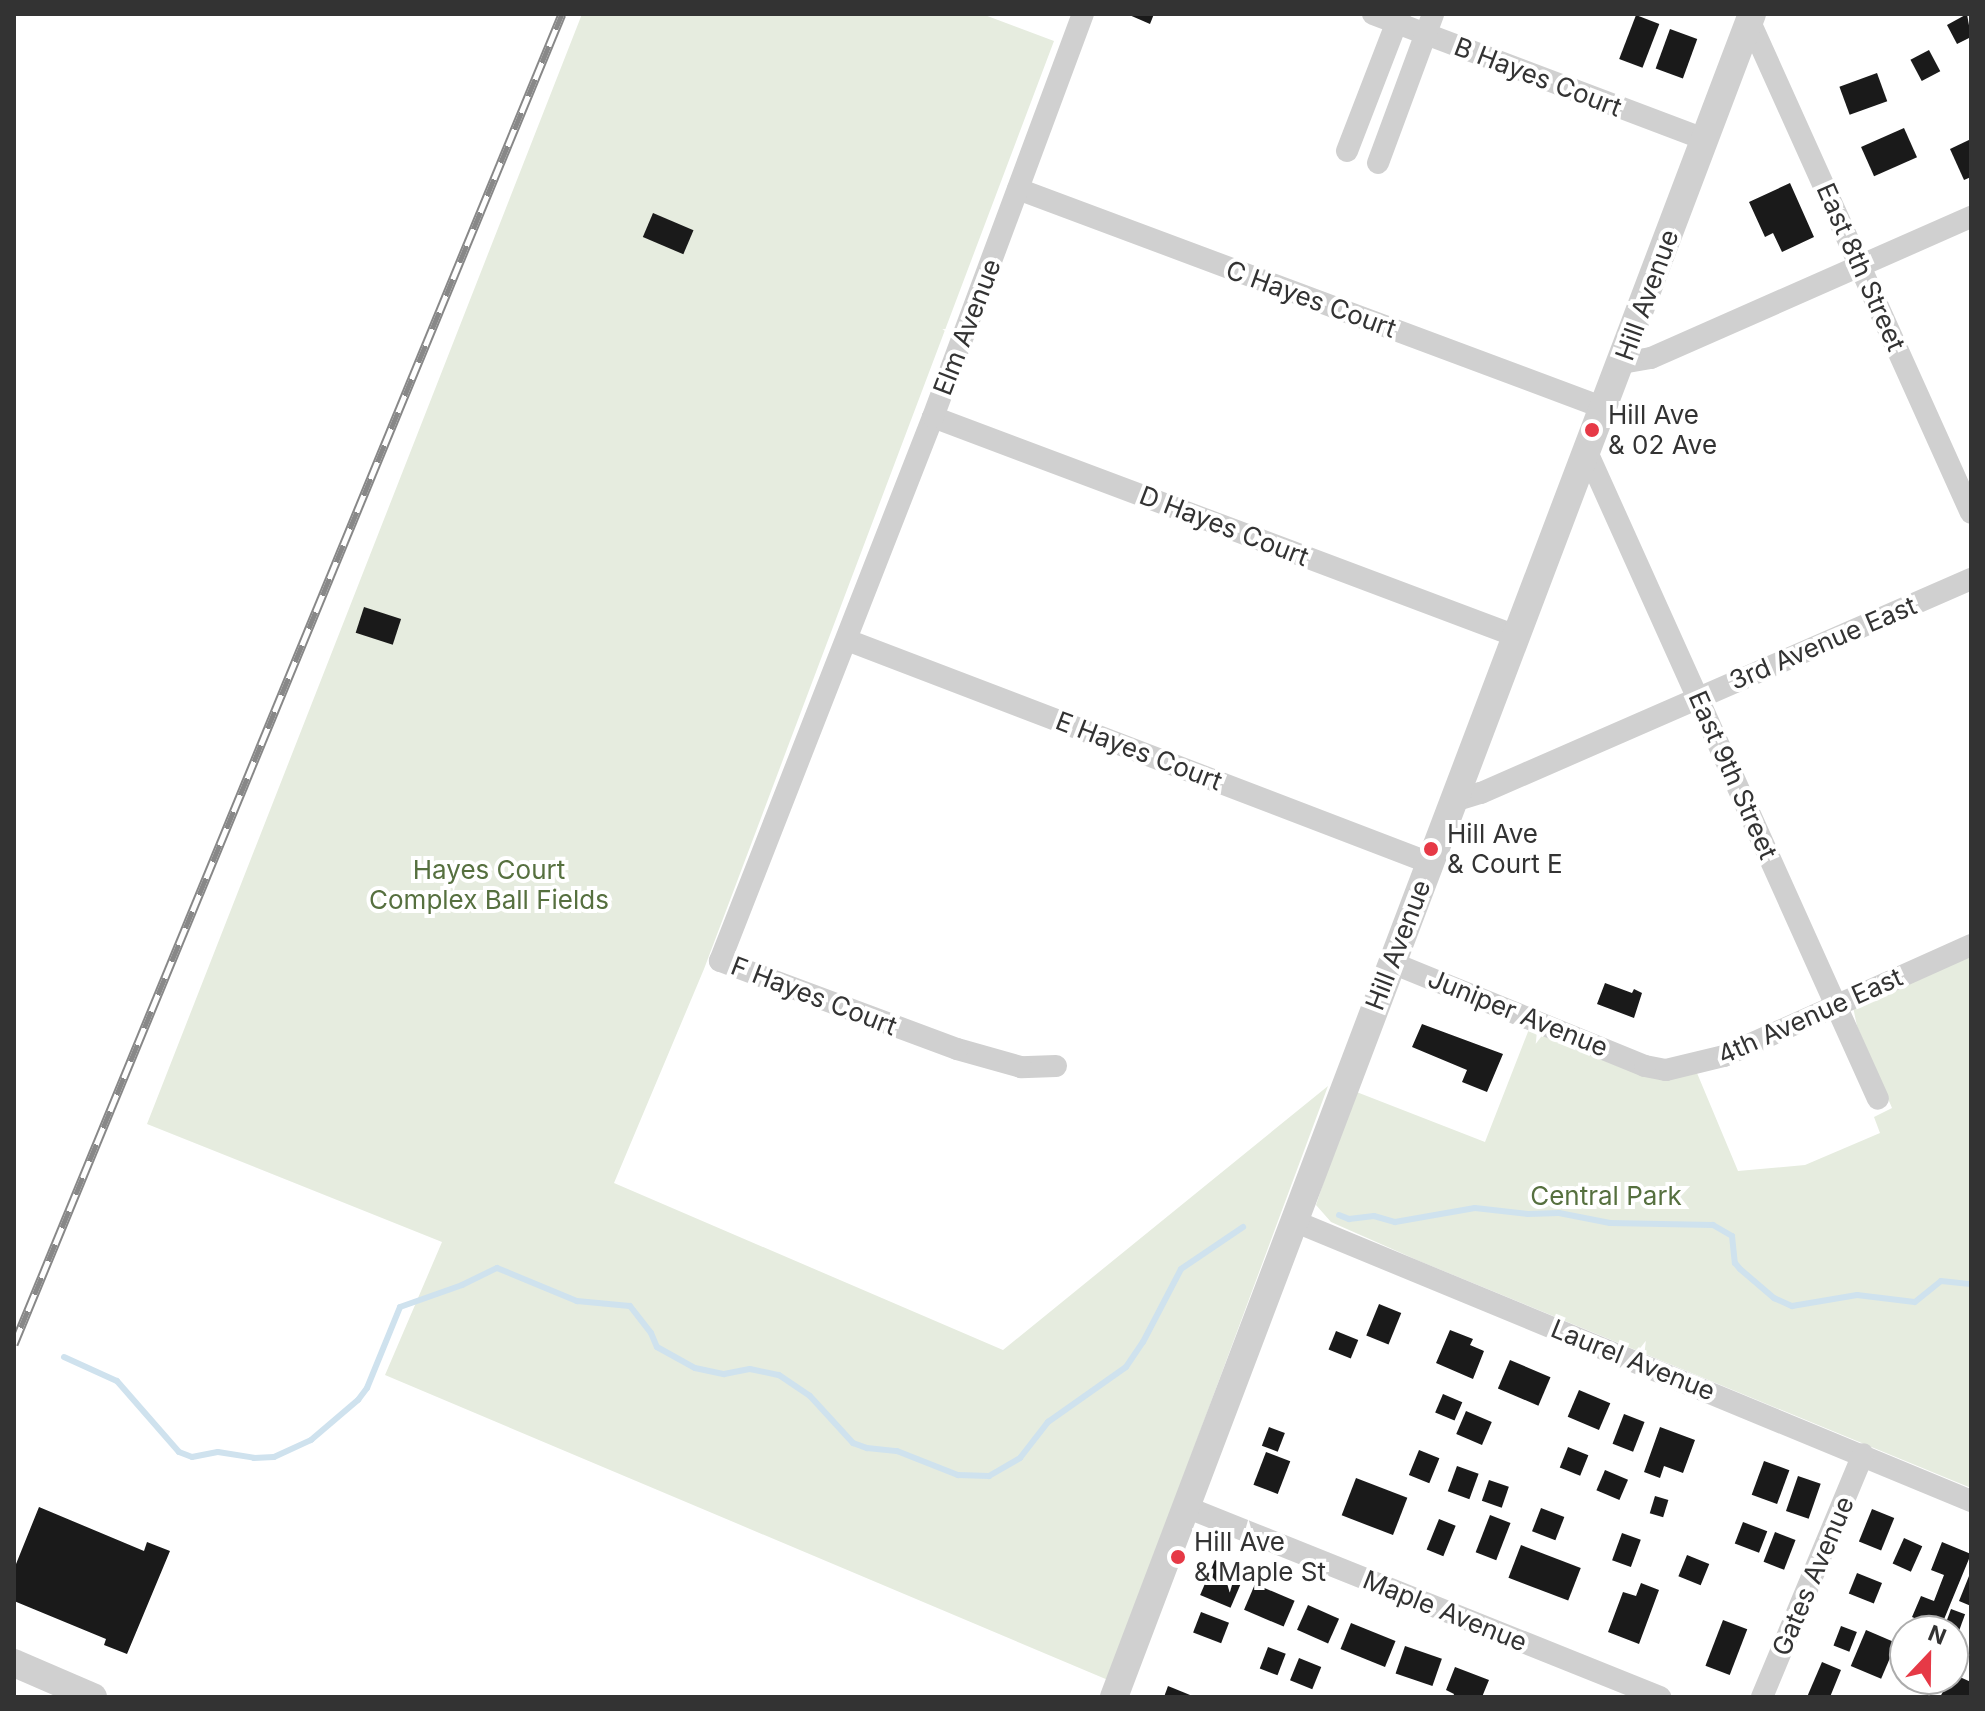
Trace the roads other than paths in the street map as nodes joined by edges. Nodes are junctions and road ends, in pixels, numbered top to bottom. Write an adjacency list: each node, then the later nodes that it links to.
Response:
1 (1083, 14): 9 (street, Elm Avenue)
2 (1373, 14): 3 (street, B Hayes Court)
3 (1398, 18): 5 (street, B Hayes Court); 7 (street)
4 (1751, 18): 6 (street, Hill Avenue); 11 (street, East 8th Street)
5 (1429, 24): 6 (street, B Hayes Court); 8 (street)
6 (1704, 139): 12 (street, Hill Avenue)
7 (1347, 151)
8 (1378, 163)
9 (1018, 189): 13 (street, C Hayes Court); 14 (street, Elm Avenue)
10 (1971, 217): 11 (street)
11 (1861, 267): 12 (street); 16 (street, East 8th Street)
12 (1622, 363): 13 (street, Hill Avenue)
13 (1604, 408): 15 (street, Hill Avenue)
14 (933, 417): 18 (street, D Hayes Court); 19 (street, Elm Avenue)
15 (1587, 452): 18 (street, Hill Avenue); 20 (street, East 9th Street)
16 (1971, 513)
17 (1971, 579): 20 (street, 3rd Avenue East)
18 (1516, 636): 21 (street, Hill Avenue)
19 (847, 640): 22 (street, E Hayes Court); 26 (street, F Hayes Court)
20 (1698, 697): 21 (street, 3rd Avenue East); 25 (street, East 9th Street)
21 (1454, 801): 22 (street, Hill Avenue)
22 (1430, 863): 24 (street, Hill Avenue)
23 (1971, 945): 25 (street, 4th Avenue East)
24 (1390, 962): 27 (street, Juniper Avenue); 29 (street, Hill Avenue)
25 (1836, 1004): 27 (street, 4th Avenue East); 28 (street, East 9th Street)
26 (1056, 1066)
27 (1645, 1066)
28 (1878, 1099)
29 (1294, 1221): 30 (street, Laurel Avenue); 32 (street, Hill Avenue)
30 (1863, 1454): 31 (street, Laurel Avenue); 37 (street, Gates Avenue)
31 (1971, 1501)
32 (1186, 1507): 35 (street, Hill Avenue); 36 (street, Maple Avenue)
33 (14, 1663): 34 (street)
34 (93, 1697)
35 (1114, 1697)
36 (1660, 1697)
37 (1762, 1697)

